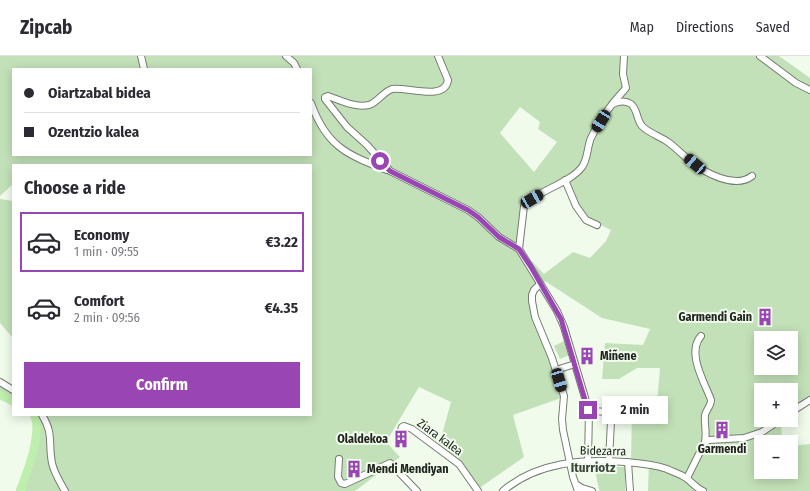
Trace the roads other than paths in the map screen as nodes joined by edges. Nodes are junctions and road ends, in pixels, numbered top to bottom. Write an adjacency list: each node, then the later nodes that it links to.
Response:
1 (141, 56): 6 (street)
2 (286, 56): 7 (street)
3 (438, 56): 11 (street)
4 (624, 56): 9 (street)
5 (760, 56): 8 (street)
6 (144, 68)
7 (297, 68)
8 (810, 90)
9 (613, 104): 12 (street); 13 (street)
10 (312, 105): 11 (street)
11 (390, 171): 15 (street)
12 (752, 176)
13 (565, 180): 14 (street); 15 (street)
14 (597, 225)
15 (519, 249): 16 (street)
16 (540, 284): 18 (street); 19 (street)
17 (701, 336): 30 (street)
18 (575, 364): 19 (street); 25 (street)
19 (556, 370): 34 (street)
20 (0, 382): 21 (street)
21 (12, 389)
22 (612, 400): 26 (street)
23 (810, 400): 24 (street)
24 (798, 408)
25 (588, 410): 26 (street); 32 (street)
26 (611, 412): 33 (street)
27 (42, 416): 38 (street)
28 (770, 427): 30 (street)
29 (401, 430): 40 (street, Ziara kalea)
30 (705, 442): 36 (street)
31 (339, 459): 39 (street)
32 (588, 460): 33 (street, Bidezarra); 34 (street, Bidezarra)
33 (609, 461): 35 (street, Bidezarra)
34 (570, 462): 37 (street); 41 (street, Bidezarra)
35 (628, 462): 36 (street, Bidezarra); 44 (street)
36 (687, 478): 45 (street, Bidezarra)
37 (575, 484): 42 (street); 43 (street)
38 (65, 491)
39 (417, 491)
40 (478, 491)
41 (503, 491)
42 (578, 491)
43 (587, 491)
44 (630, 491)
45 (703, 491)

